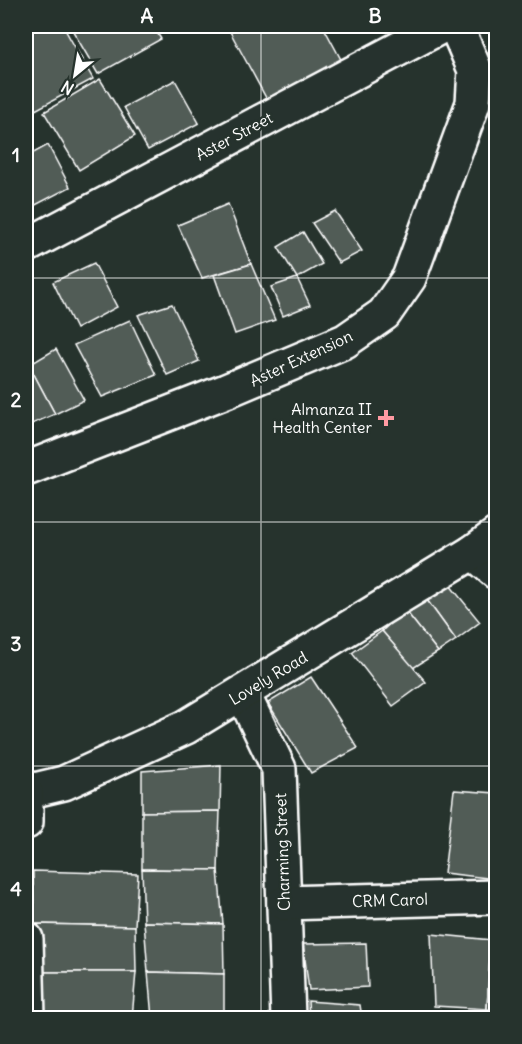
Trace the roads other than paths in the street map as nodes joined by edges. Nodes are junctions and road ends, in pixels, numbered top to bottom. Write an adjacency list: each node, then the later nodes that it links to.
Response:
1 (442, 26): 3 (street, Aster Street)
2 (456, 26): 4 (street, Aster Extension)
3 (26, 246)
4 (26, 469)
5 (489, 553): 6 (street, Lovely Road)
6 (243, 694): 7 (street, Lovely Road); 9 (street, Charming Street)
7 (26, 802)
8 (496, 897): 9 (street, CRM Carol)
9 (284, 903): 12 (street, Charming Street)
10 (26, 939): 11 (street)
11 (28, 1018)
12 (288, 1018)

